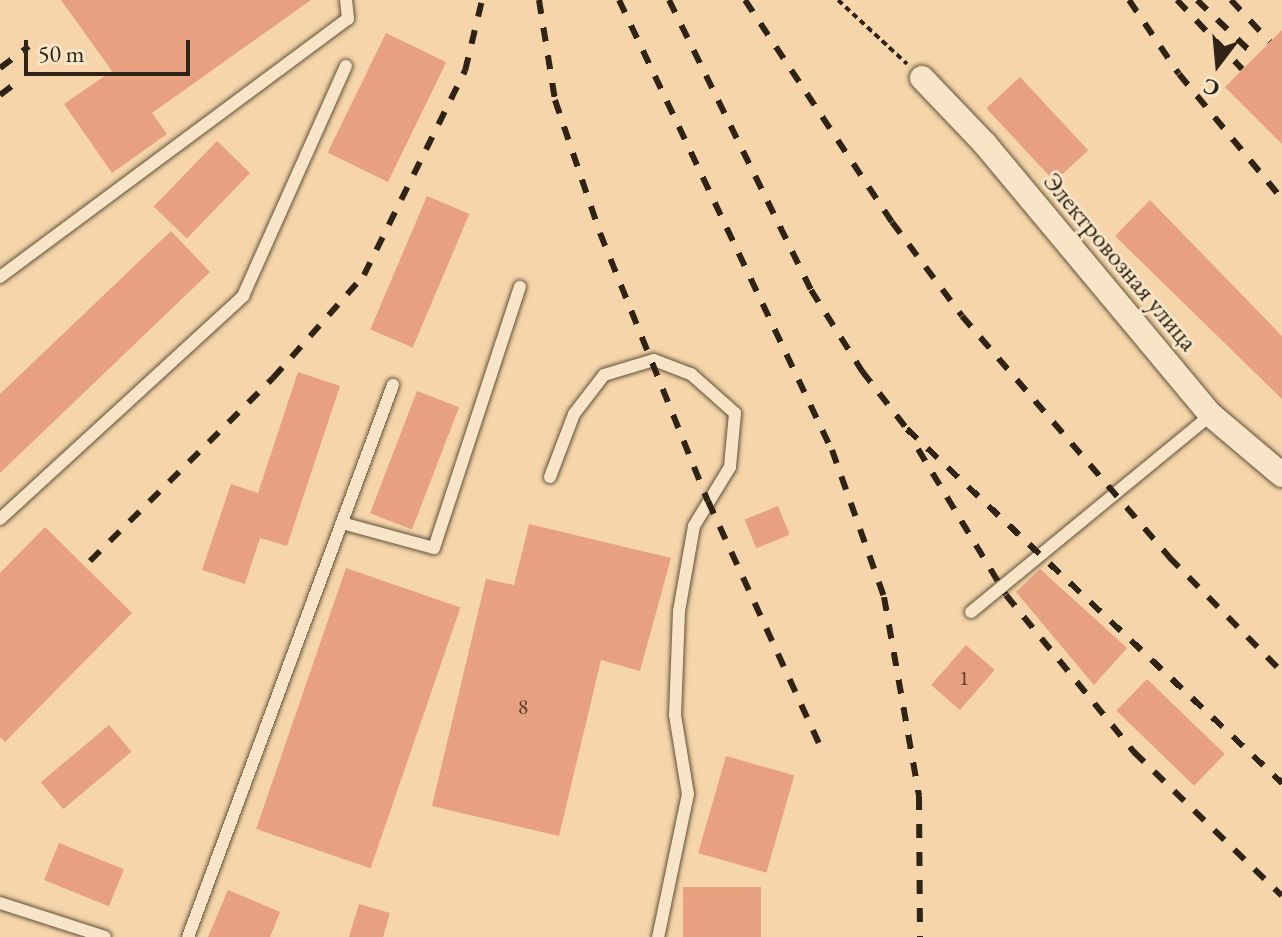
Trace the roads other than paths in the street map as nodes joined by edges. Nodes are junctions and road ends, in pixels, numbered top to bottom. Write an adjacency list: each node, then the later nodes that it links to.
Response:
1 (346, 0): 4 (lane)
2 (346, 66): 10 (lane)
3 (922, 78): 7 (street, Электровозная улица)
4 (0, 277)
5 (520, 287): 11 (lane)
6 (393, 385): 11 (lane)
7 (1211, 415): 8 (street, Электровозная улица); 12 (lane)
8 (1282, 475)
9 (550, 477): 16 (lane)
10 (0, 519)
11 (342, 523): 15 (lane)
12 (971, 612)
13 (0, 903): 14 (lane)
14 (105, 937)
15 (188, 937)
16 (658, 937)

